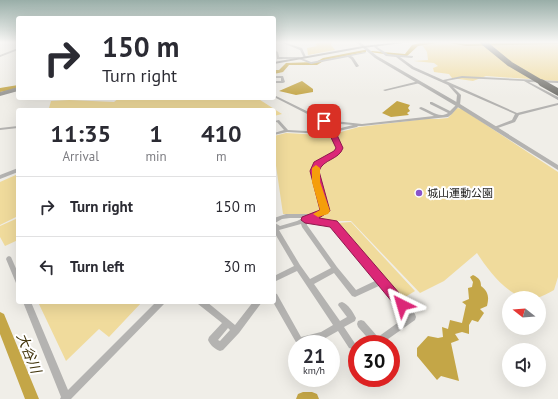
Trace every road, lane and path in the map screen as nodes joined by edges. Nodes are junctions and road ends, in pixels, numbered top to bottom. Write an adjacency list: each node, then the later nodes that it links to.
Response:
1 (286, 61): 8 (main road)
2 (307, 61): 3 (street)
3 (322, 61)
4 (354, 61): 9 (street)
5 (403, 61): 12 (street)
6 (506, 61): 18 (highway, bridge)
7 (385, 62): 14 (street)
8 (276, 63)
9 (357, 66)
10 (276, 77): 13 (street)
11 (524, 80): 12 (street); 15 (street); 21 (street)
12 (444, 81): 24 (street); 27 (street)
13 (276, 82)
14 (419, 82): 17 (street); 24 (street)
15 (558, 82)
16 (16, 90): 19 (main road)
17 (385, 90)
18 (558, 92)
19 (0, 94)
20 (276, 97): 29 (street)
21 (558, 99)
22 (431, 103): 26 (street)
23 (558, 104): 27 (street)
24 (458, 105): 26 (street); 33 (street)
25 (422, 108): 28 (street)
26 (451, 113): 28 (street)
27 (517, 114): 33 (street)
28 (439, 118): 31 (street)
29 (324, 121): 31 (street); 36 (street)
30 (276, 122): 35 (street)
31 (359, 125): 36 (street)
32 (16, 127): 34 (street)
33 (495, 128): 38 (street)
34 (0, 129)
35 (287, 131): 36 (street); 37 (street)
36 (332, 132): 41 (street)
37 (276, 134)
38 (558, 168)
39 (16, 171): 40 (street)
40 (0, 177)
41 (308, 218): 42 (street); 43 (street); 47 (street); 50 (street)
42 (276, 219)
43 (276, 227)
44 (276, 229): 46 (street)
45 (9, 259): 48 (street)
46 (298, 267): 49 (street); 51 (street)
47 (335, 269): 50 (street); 51 (street)
48 (16, 276)
49 (276, 278)
50 (382, 281): 59 (street)
51 (309, 283): 60 (street)
52 (276, 300): 60 (street)
53 (28, 304): 63 (street)
54 (159, 304): 63 (street)
55 (203, 304): 58 (street)
56 (256, 304): 61 (street)
57 (342, 305): 60 (street)
58 (227, 323): 61 (street); 61 (street)
59 (361, 324)
60 (339, 326): 62 (street)
61 (236, 330)
62 (348, 339)
63 (66, 398)

